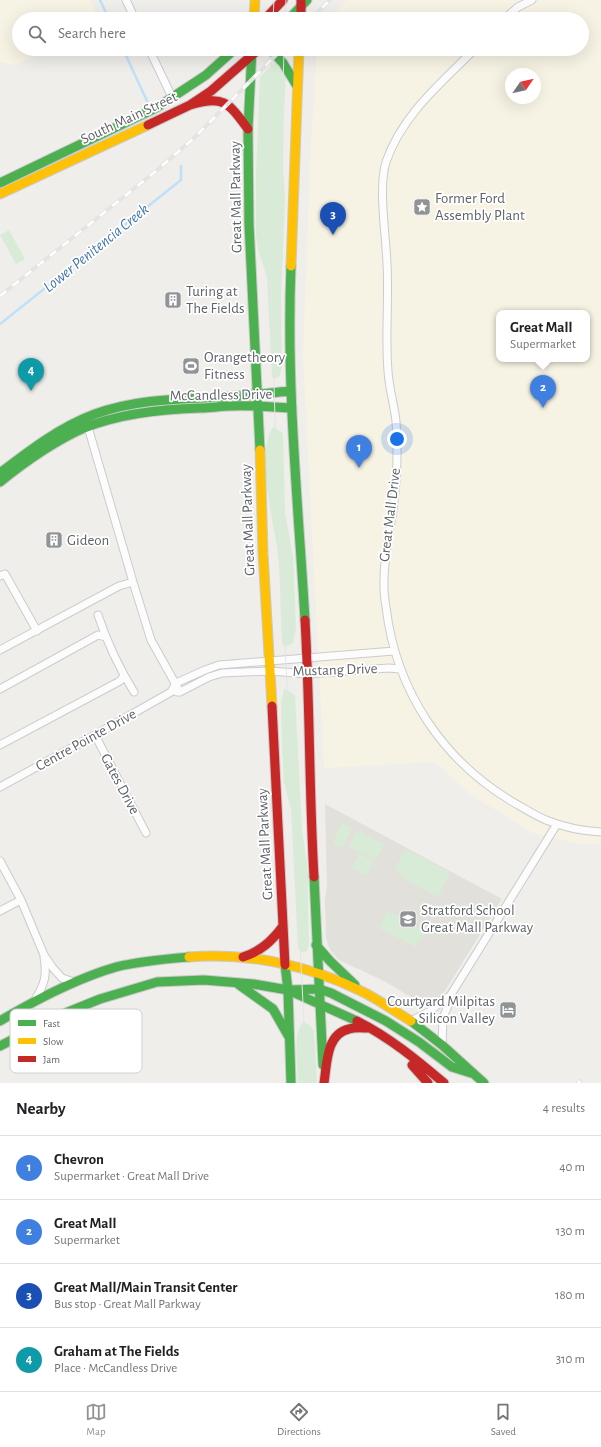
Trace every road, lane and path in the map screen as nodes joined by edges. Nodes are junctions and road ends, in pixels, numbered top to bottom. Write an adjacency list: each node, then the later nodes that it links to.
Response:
1 (126, 0): 6 (street)
2 (255, 0): 7 (main road)
3 (283, 0): 8 (main road)
4 (532, 0): 11 (street)
5 (303, 2): 9 (main road); 10 (main road)
6 (132, 12)
7 (254, 12)
8 (272, 12)
9 (295, 12)
10 (302, 12)
11 (512, 12)
12 (152, 56): 20 (street)
13 (227, 56): 20 (main road, South Main Street)
14 (248, 56): 21 (main road, South Main Street)
15 (252, 56): 22 (main road, Great Mall Parkway)
16 (276, 56): 19 (main road)
17 (299, 56): 19 (main road)
18 (468, 56): 40 (street, Great Mall Drive)
19 (297, 87): 27 (main road)
20 (172, 97): 23 (main road, South Main Street)
21 (190, 105): 22 (main road); 24 (main road, South Main Street)
22 (248, 129): 28 (main road, Great Mall Parkway)
23 (89, 140): 24 (main road); 25 (main road, South Main Street)
24 (94, 151): 26 (main road, South Main Street)
25 (0, 183)
26 (0, 194)
27 (291, 391): 28 (main road, McCandless Drive); 30 (main road)
28 (258, 394): 29 (main road, Great Mall Parkway); 32 (main road, McCandless Drive)
29 (258, 406): 30 (main road, McCandless Drive); 31 (main road, McCandless Drive); 42 (main road, Great Mall Parkway)
30 (292, 408): 41 (main road)
31 (88, 428): 33 (main road, McCandless Drive); 35 (street)
32 (0, 473)
33 (0, 482)
34 (0, 576): 37 (street)
35 (133, 582): 37 (street); 47 (street)
36 (98, 615): 38 (street)
37 (37, 631): 39 (street)
38 (106, 637): 46 (street); 48 (street)
39 (0, 650)
40 (394, 651): 41 (street, Mustang Drive); 43 (street, Great Mall Drive)
41 (307, 658): 42 (street); 45 (main road)
42 (270, 661): 44 (main road, Great Mall Parkway); 47 (street)
43 (400, 668): 45 (street, Mustang Drive); 55 (street, Great Mall Drive)
44 (270, 671): 45 (street, Mustang Drive); 51 (street, Centre Pointe Drive); 61 (main road, Great Mall Parkway)
45 (308, 674): 62 (main road)
46 (124, 676): 49 (street); 53 (street)
47 (176, 683): 50 (street, Centre Pointe Drive); 51 (street)
48 (0, 688)
49 (134, 692)
50 (170, 692): 51 (street, Centre Pointe Drive); 52 (street, Centre Pointe Drive)
51 (180, 692)
52 (94, 735): 54 (street, Centre Pointe Drive); 57 (street, Gates Drive)
53 (0, 745)
54 (0, 787)
55 (557, 824): 56 (street, Great Mall Drive); 72 (street)
56 (601, 832)
57 (146, 833)
58 (0, 861): 59 (street)
59 (21, 900): 60 (street); 63 (street)
60 (0, 911)
61 (283, 926): 64 (main road); 65 (main road, Great Mall Parkway)
62 (316, 945): 66 (main road); 71 (main road)
63 (44, 955): 67 (street); 73 (street)
64 (240, 958): 65 (main road); 67 (main road)
65 (285, 963): 66 (main road); 70 (main road, Great Mall Parkway)
66 (318, 973): 69 (main road); 71 (main road)
67 (74, 982): 73 (main road)
68 (237, 983): 70 (main road); 76 (main road); 81 (main road)
69 (318, 989): 70 (main road); 74 (main road); 86 (main road)
70 (288, 990): 74 (main road); 81 (main road, Great Mall Parkway)
71 (361, 991): 79 (main road)
72 (450, 996): 79 (street); 84 (street)
73 (35, 1000): 75 (main road)
74 (320, 1004): 80 (main road); 88 (main road)
75 (19, 1009)
76 (75, 1009)
77 (10, 1014): 78 (main road)
78 (0, 1020)
79 (410, 1021): 84 (main road)
80 (372, 1028): 83 (main road); 88 (main road)
81 (289, 1037): 87 (main road, Great Mall Parkway)
82 (10, 1041): 85 (main road)
83 (390, 1041): 89 (main road); 90 (main road)
84 (442, 1045): 86 (main road)
85 (0, 1046)
86 (476, 1075): 91 (main road)
87 (291, 1083)
88 (324, 1083)
89 (428, 1083)
90 (444, 1083)
91 (484, 1083)

